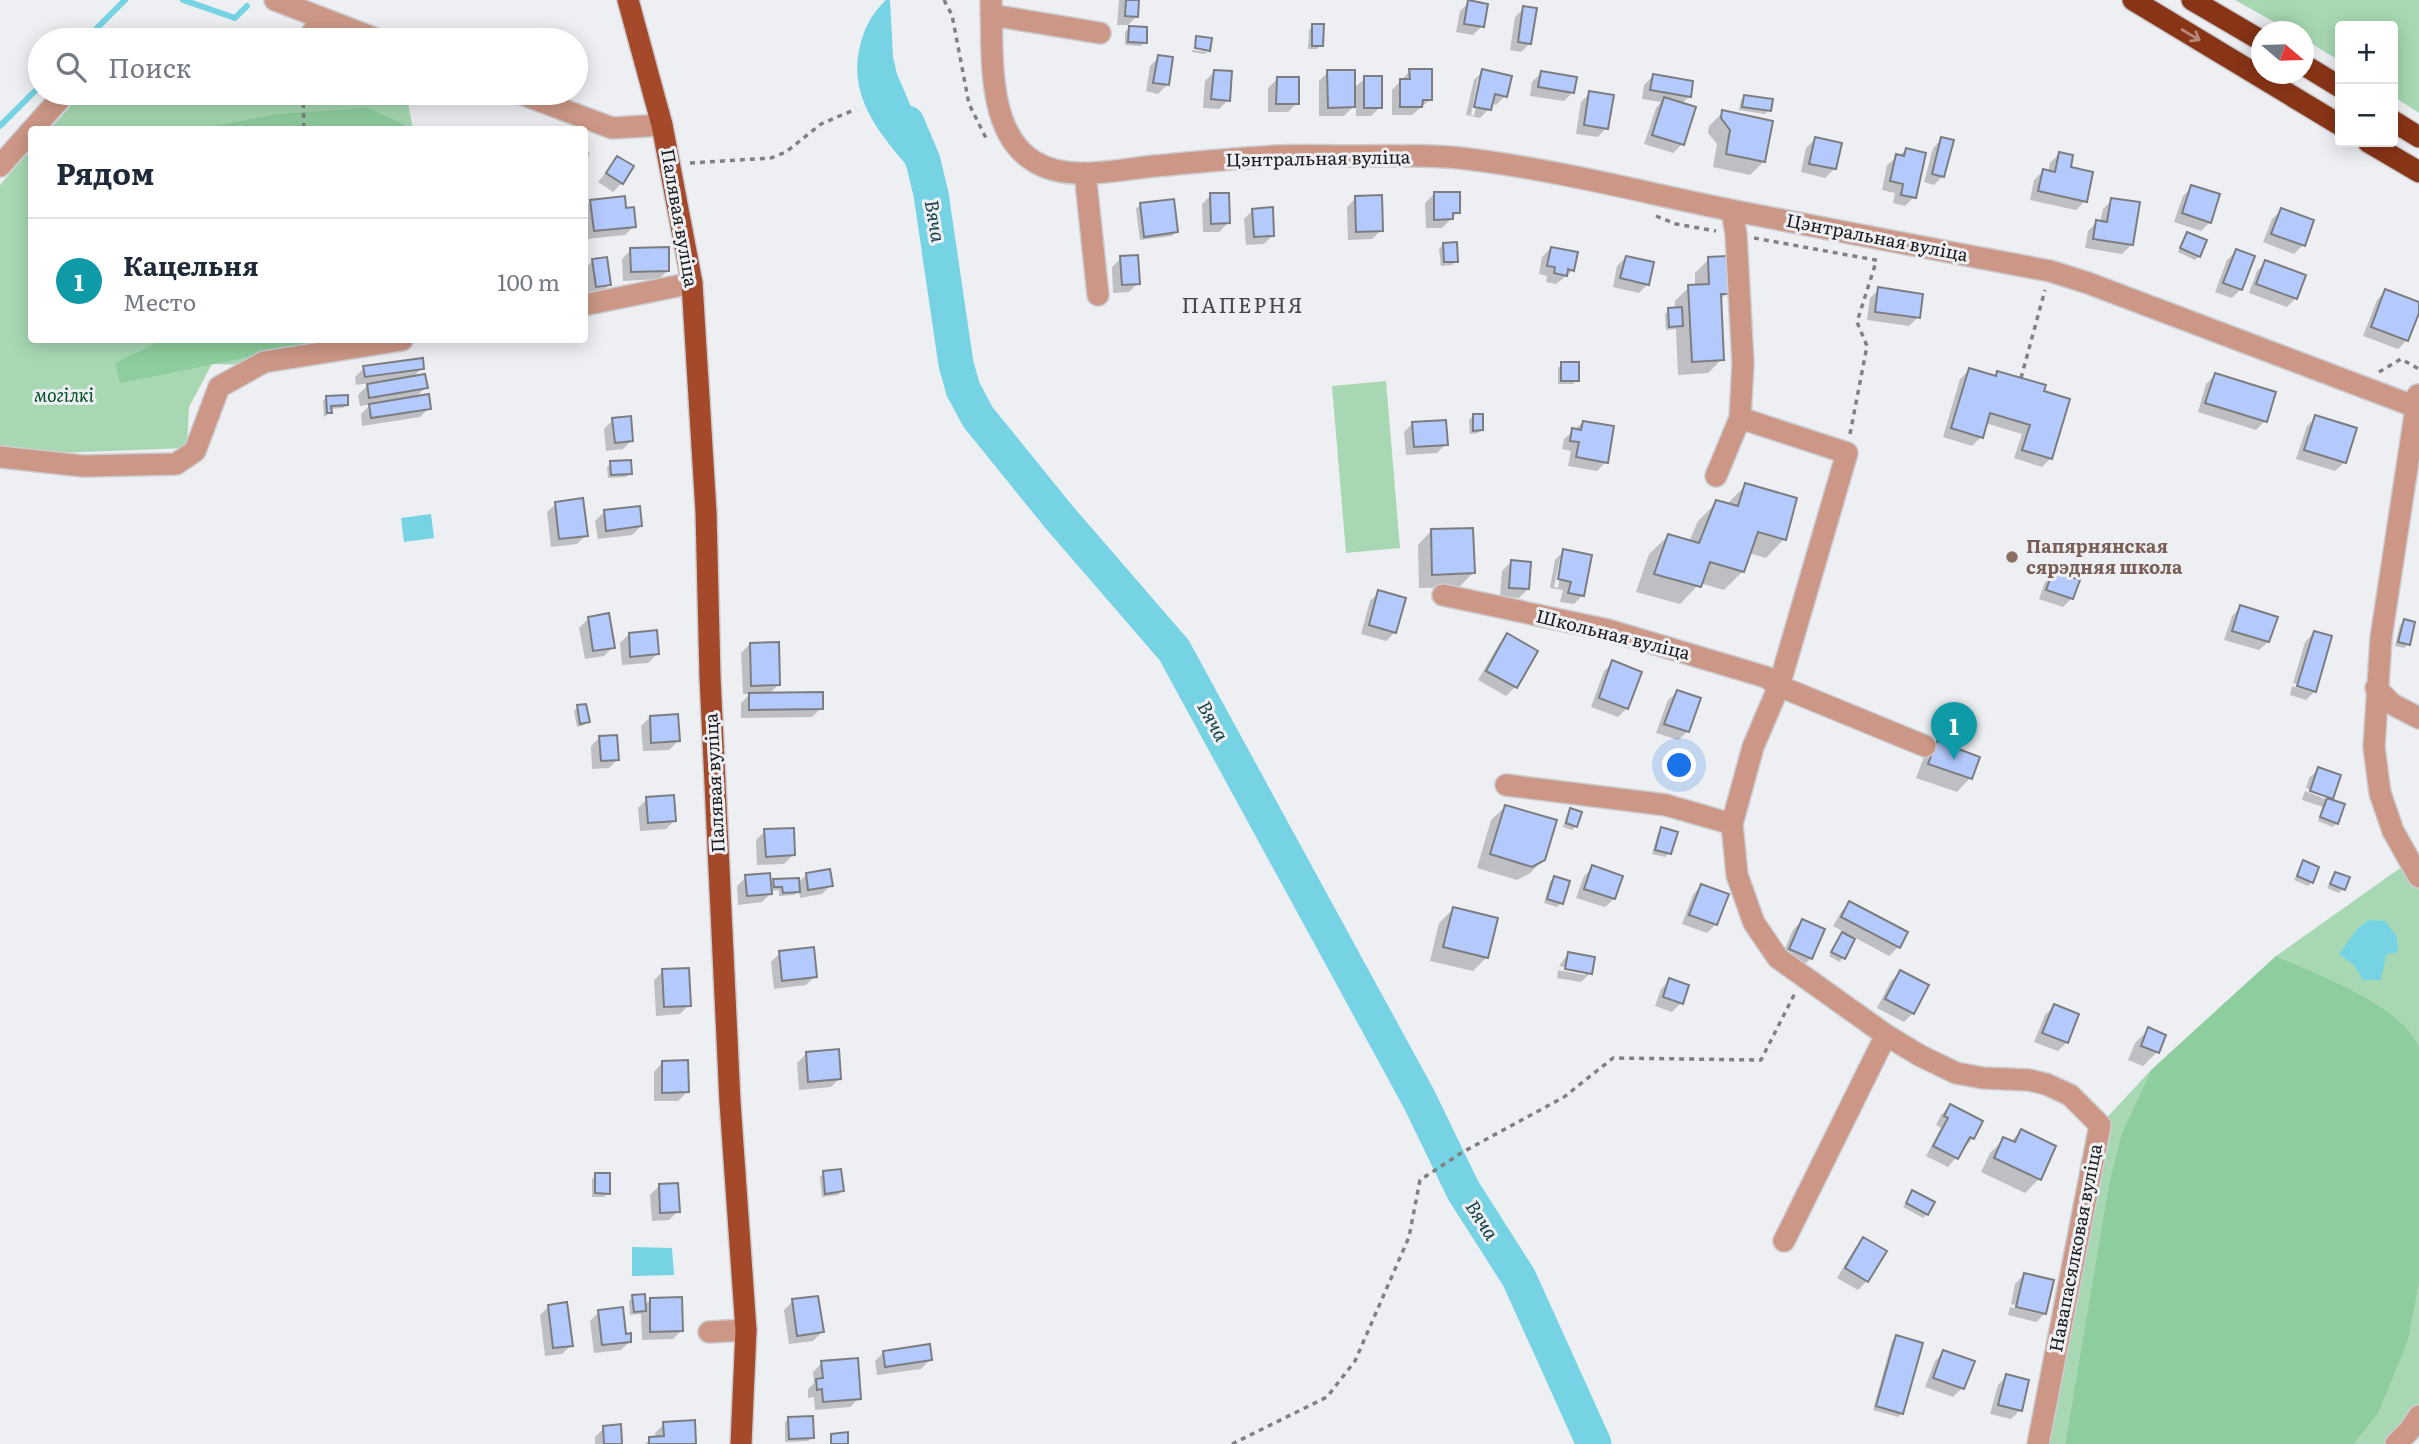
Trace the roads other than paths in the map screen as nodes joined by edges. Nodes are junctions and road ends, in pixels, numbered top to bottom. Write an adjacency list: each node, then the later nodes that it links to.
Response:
1 (275, 0): 6 (street)
2 (628, 0): 17 (main road, Палявая вуліца)
3 (2133, 0): 15 (highway, one-way to 15)
4 (2192, 0): 10 (highway)
5 (991, 7): 9 (street); 24 (street, Цэнтральная вуліца)
6 (321, 19): 7 (street); 8 (street)
7 (315, 28)
8 (346, 28)
9 (1100, 33)
10 (2251, 35)
11 (2314, 71): 12 (highway)
12 (2335, 85)
13 (54, 105): 18 (street)
14 (551, 105): 17 (street)
15 (2335, 122)
16 (2398, 124): 20 (highway)
17 (662, 125): 26 (main road, Палявая вуліца)
18 (36, 126)
19 (28, 134): 22 (street)
20 (2419, 137)
21 (2376, 147): 23 (highway)
22 (0, 166)
23 (2419, 172)
24 (1085, 173): 25 (street, Цэнтральная вуліца); 27 (street)
25 (1732, 211): 30 (street, Цэнтральная вуліца); 31 (street)
26 (692, 283): 28 (street); 44 (main road, Палявая вуліца)
27 (1098, 295)
28 (588, 304)
29 (383, 343): 32 (street)
30 (2417, 400): 36 (street, Цэнтральная вуліца)
31 (1740, 418): 33 (street); 35 (street)
32 (0, 457)
33 (1716, 476)
34 (1443, 595): 35 (street, Школьная вуліца)
35 (1779, 686): 38 (street, Школьная вуліца); 40 (street)
36 (2376, 688): 37 (street); 41 (street, Цэнтральная вуліца)
37 (2419, 718)
38 (1925, 746)
39 (1506, 785): 40 (street)
40 (1732, 824): 42 (street, Навапасялковая вуліца)
41 (2419, 877)
42 (1886, 1035): 43 (street); 48 (street, Навапасялковая вуліца)
43 (1784, 1241)
44 (746, 1330): 45 (street); 47 (main road, Палявая вуліца)
45 (709, 1332)
46 (2419, 1416): 49 (street)
47 (741, 1444)
48 (2038, 1444)
49 (2396, 1444)

